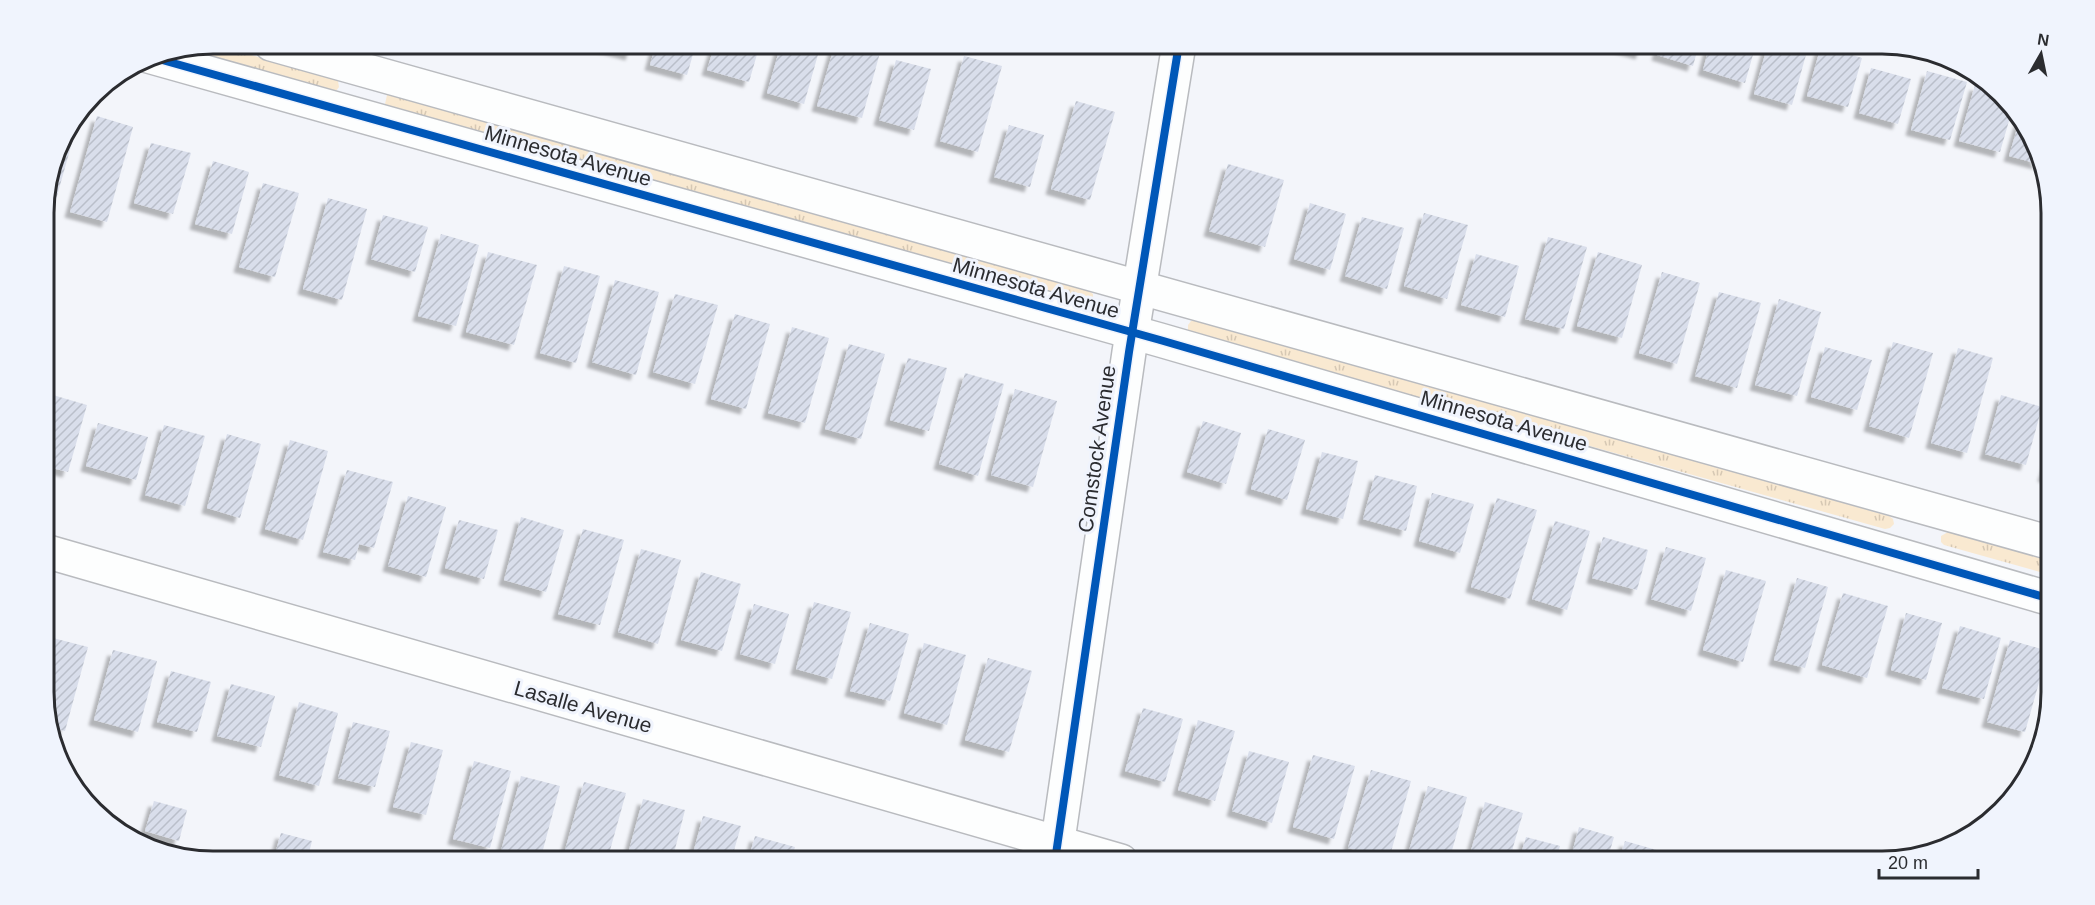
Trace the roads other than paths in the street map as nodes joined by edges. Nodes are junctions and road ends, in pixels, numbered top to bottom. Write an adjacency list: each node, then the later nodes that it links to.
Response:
1 (306, 54): 4 (street, Minnesota Avenue)
2 (1177, 54): 6 (street, Comstock Avenue)
3 (164, 62): 5 (street, Minnesota Avenue)
4 (366, 71): 5 (street); 6 (street, Minnesota Avenue)
5 (354, 115): 7 (street, Minnesota Avenue)
6 (1140, 288): 7 (street, Comstock Avenue); 8 (street, Minnesota Avenue)
7 (1133, 333): 11 (street, Minnesota Avenue); 14 (street, Comstock Avenue)
8 (1921, 506): 9 (street, Minnesota Avenue); 11 (street)
9 (2041, 540)
10 (54, 554): 13 (street, Lasalle Avenue)
11 (1906, 556): 12 (street, Minnesota Avenue)
12 (2041, 596)
13 (1050, 851)
14 (1057, 851)

